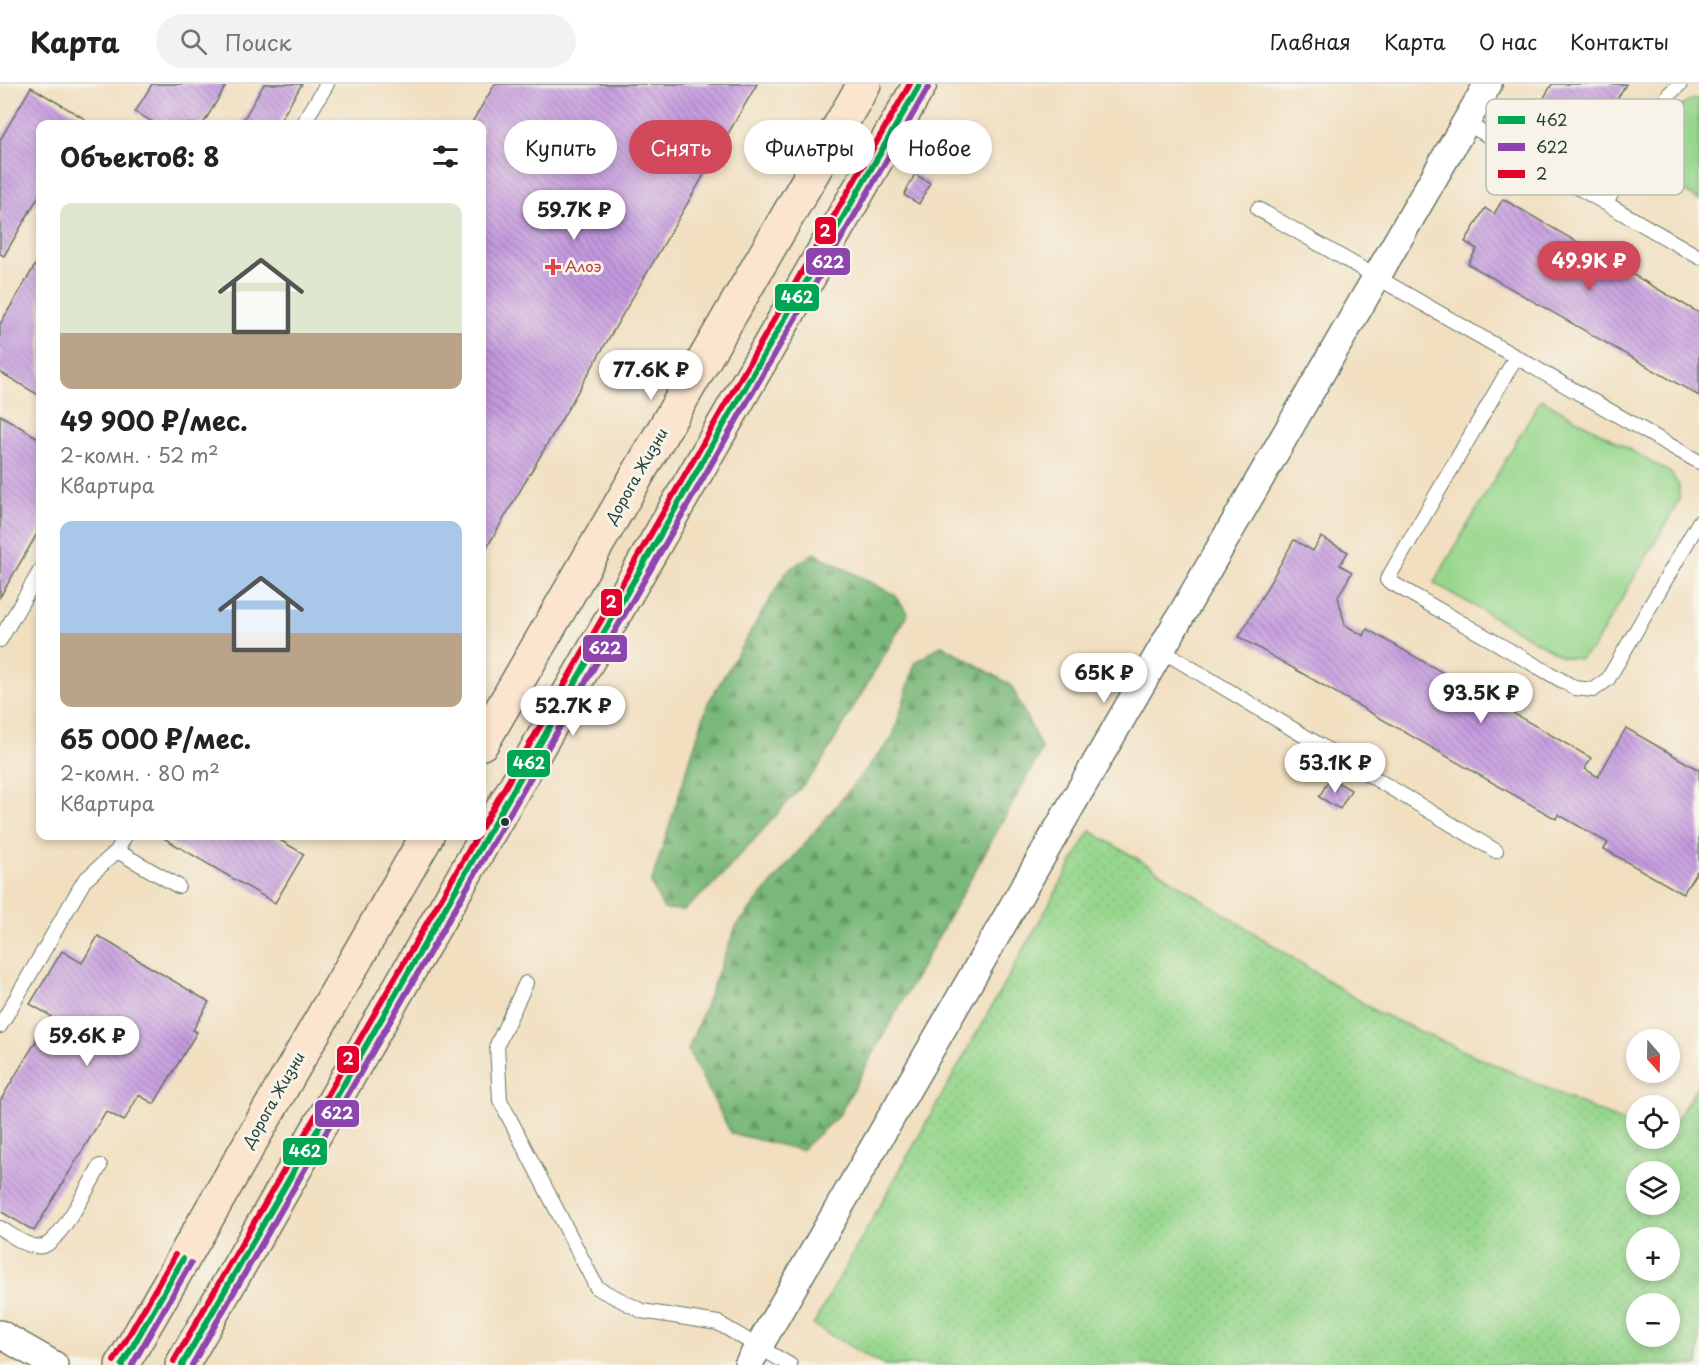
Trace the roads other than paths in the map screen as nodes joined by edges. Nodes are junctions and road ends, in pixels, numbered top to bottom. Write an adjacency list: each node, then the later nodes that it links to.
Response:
1 (327, 84): 8 (lane)
2 (864, 84): 7 (main road, Дорога Жизни)
3 (920, 84): 24 (main road)
4 (1488, 84): 9 (street)
5 (1680, 84): 6 (lane)
6 (1667, 99)
7 (846, 100): 23 (main road, Дорога Жизни)
8 (305, 120)
9 (1466, 123): 10 (lane); 16 (street)
10 (1486, 134)
11 (1592, 195): 13 (lane)
12 (1611, 195): 13 (lane)
13 (1606, 203): 15 (lane)
14 (1258, 208): 16 (lane)
15 (1699, 257)
16 (1377, 277): 17 (lane); 22 (street)
17 (1516, 357): 18 (lane); 19 (lane)
18 (1699, 462)
19 (1699, 522)
20 (36, 578): 21 (lane)
21 (0, 640)
22 (1161, 650): 29 (lane); 36 (street)
23 (486, 736)
24 (486, 837)
25 (124, 840): 28 (lane)
26 (426, 840): 38 (main road, Дорога Жизни)
27 (484, 840): 39 (main road)
28 (117, 851): 30 (lane); 32 (lane)
29 (1496, 851)
30 (178, 886)
31 (526, 984): 36 (lane)
32 (0, 1026)
33 (100, 1166): 34 (lane)
34 (0, 1228)
35 (0, 1334): 37 (street)
36 (753, 1356): 40 (lane)
37 (54, 1365)
38 (122, 1365)
39 (182, 1365)
40 (790, 1365)

